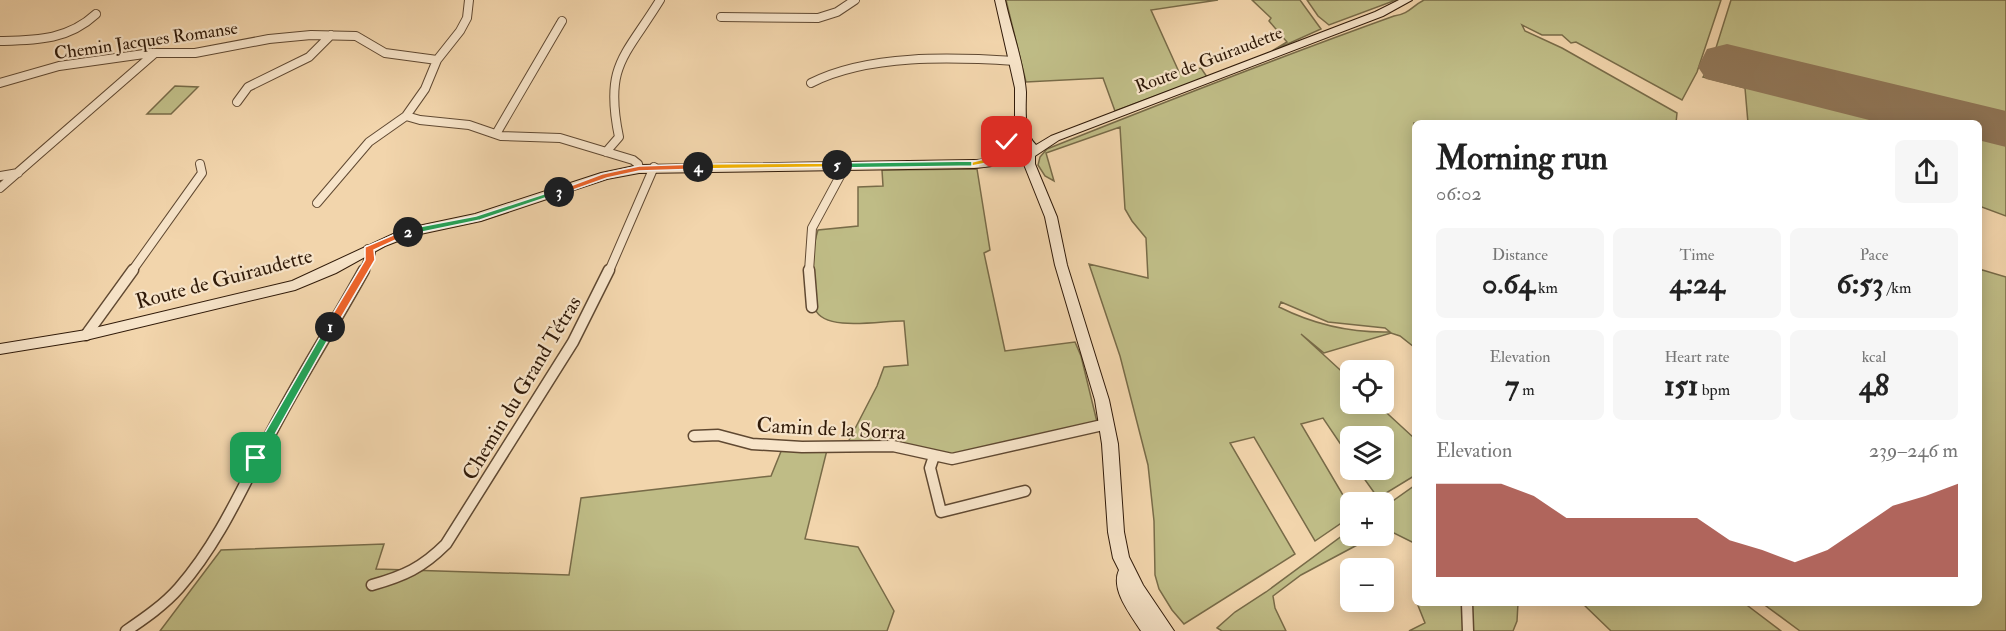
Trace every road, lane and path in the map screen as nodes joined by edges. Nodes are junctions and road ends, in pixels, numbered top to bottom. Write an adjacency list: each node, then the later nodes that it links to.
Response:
1 (469, 0): 12 (street)
2 (660, 0): 20 (street)
3 (855, 0): 7 (street)
4 (1000, 0): 13 (street)
5 (1407, 0): 19 (street, Route de Guiraudette)
6 (96, 14): 10 (street)
7 (721, 17)
8 (562, 21): 18 (street)
9 (331, 35): 11 (street, Chemin Jacques Romanse); 12 (street, Chemin Jacques Romanse); 16 (street)
10 (0, 41)
11 (155, 53): 14 (street, Chemin Jacques Romanse); 26 (street)
12 (437, 60): 17 (street)
13 (1015, 61): 15 (street); 19 (street)
14 (0, 83)
15 (811, 83)
16 (237, 102)
17 (406, 116): 18 (street); 30 (street)
18 (496, 134): 20 (street)
19 (1025, 147): 21 (street, Route de Guiraudette); 21 (street); 27 (street)
20 (606, 152): 25 (street)
21 (1010, 157): 23 (street, Route de Guiraudette); 27 (street)
22 (200, 164): 33 (street)
23 (846, 165): 24 (street, Route de Guiraudette); 32 (street)
24 (654, 167): 25 (street, Route de Guiraudette); 40 (street, Chemin du Grand Tétras)
25 (639, 169): 31 (street, Route de Guiraudette)
26 (18, 173): 28 (street); 29 (street)
27 (1034, 174): 35 (street)
28 (0, 176)
29 (0, 188)
30 (316, 203)
31 (368, 249): 33 (street, Route de Guiraudette); 42 (street)
32 (812, 307)
33 (86, 335): 34 (street, Route de Guiraudette)
34 (0, 349)
35 (1107, 424): 37 (street, Camin de la Sorra); 39 (street)
36 (694, 436): 37 (street, Camin de la Sorra)
37 (934, 456): 38 (street)
38 (1026, 491)
39 (1124, 566): 43 (street); 44 (street)
40 (372, 585)
41 (1467, 606): 45 (street)
42 (126, 631)
43 (1150, 631)
44 (1165, 631)
45 (1468, 631)

